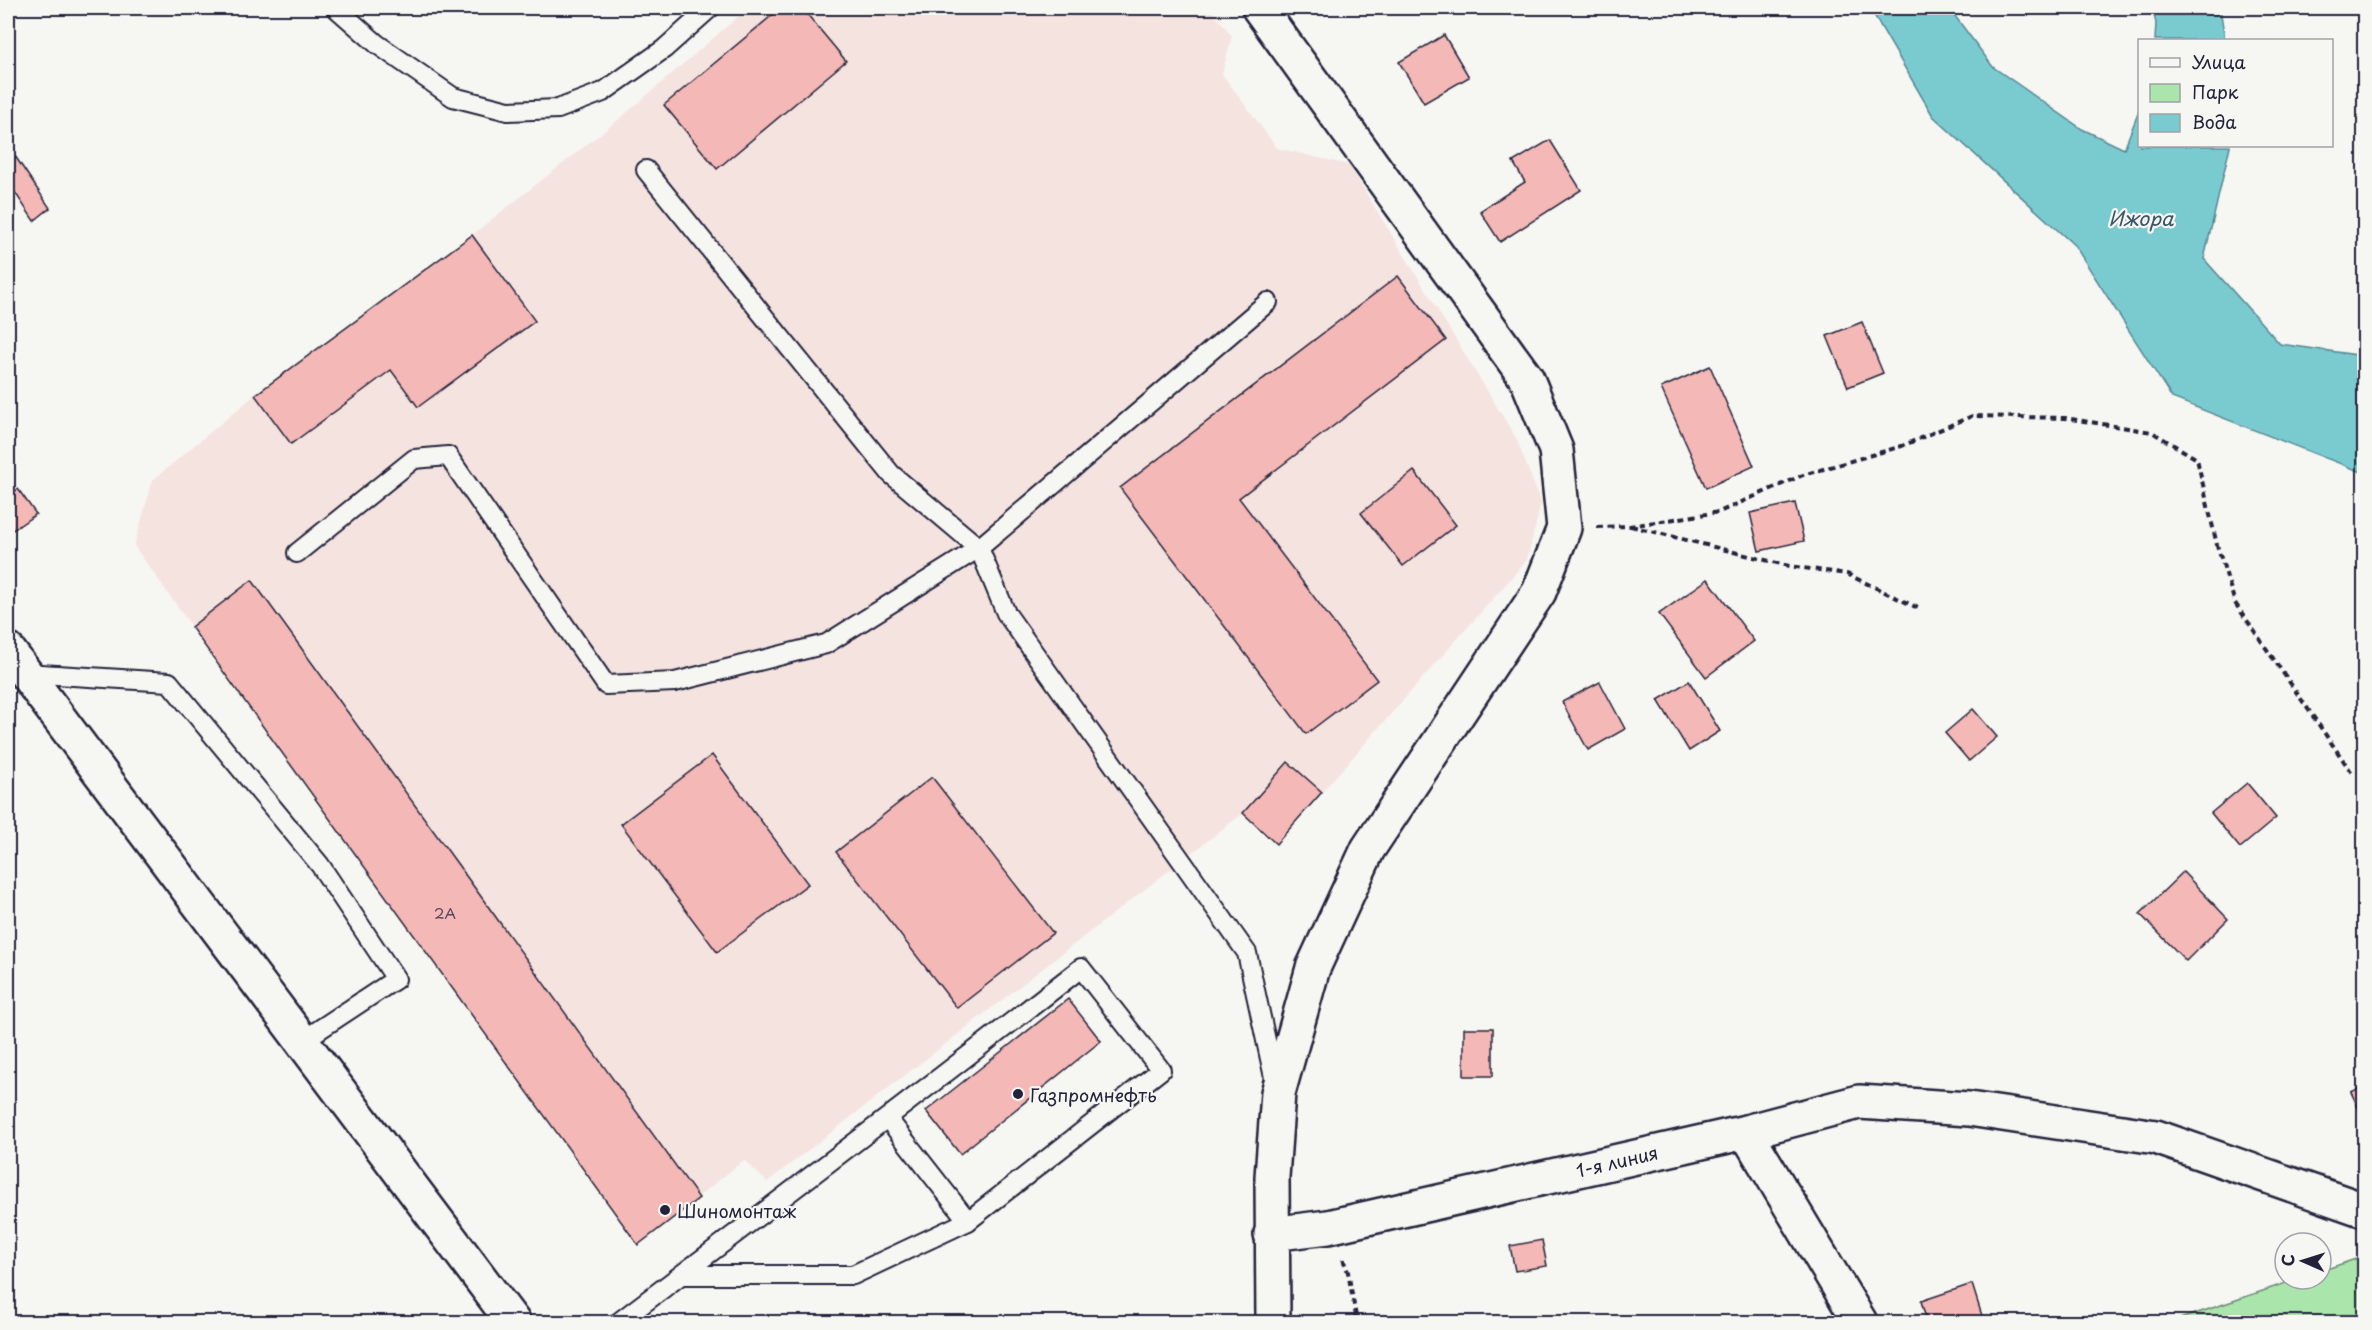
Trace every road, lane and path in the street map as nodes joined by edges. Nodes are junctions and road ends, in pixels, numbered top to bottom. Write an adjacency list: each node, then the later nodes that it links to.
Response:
1 (336, 8): 2 (lane)
2 (710, 8)
3 (1259, 8): 7 (street)
4 (646, 170): 8 (lane)
5 (1268, 302): 8 (lane)
6 (1630, 526): 7 (path); 10 (path); 12 (path)
7 (1564, 528): 14 (street)
8 (979, 548): 9 (lane); 14 (lane)
9 (297, 553)
10 (1920, 609)
11 (16, 661): 13 (street); 13 (lane)
12 (2352, 773)
13 (302, 1041): 22 (street)
14 (1278, 1093): 20 (street)
15 (888, 1119): 18 (lane); 18 (lane); 21 (lane)
16 (1746, 1132): 17 (street, 1-я линия); 19 (street, 1-я линия); 26 (street)
17 (2363, 1211)
18 (968, 1221): 21 (lane)
19 (1328, 1227): 20 (street, 1-я линия); 25 (path)
20 (1271, 1234): 24 (street)
21 (681, 1275): 23 (lane)
22 (513, 1323)
23 (619, 1323)
24 (1273, 1323)
25 (1357, 1323)
26 (1860, 1323)

